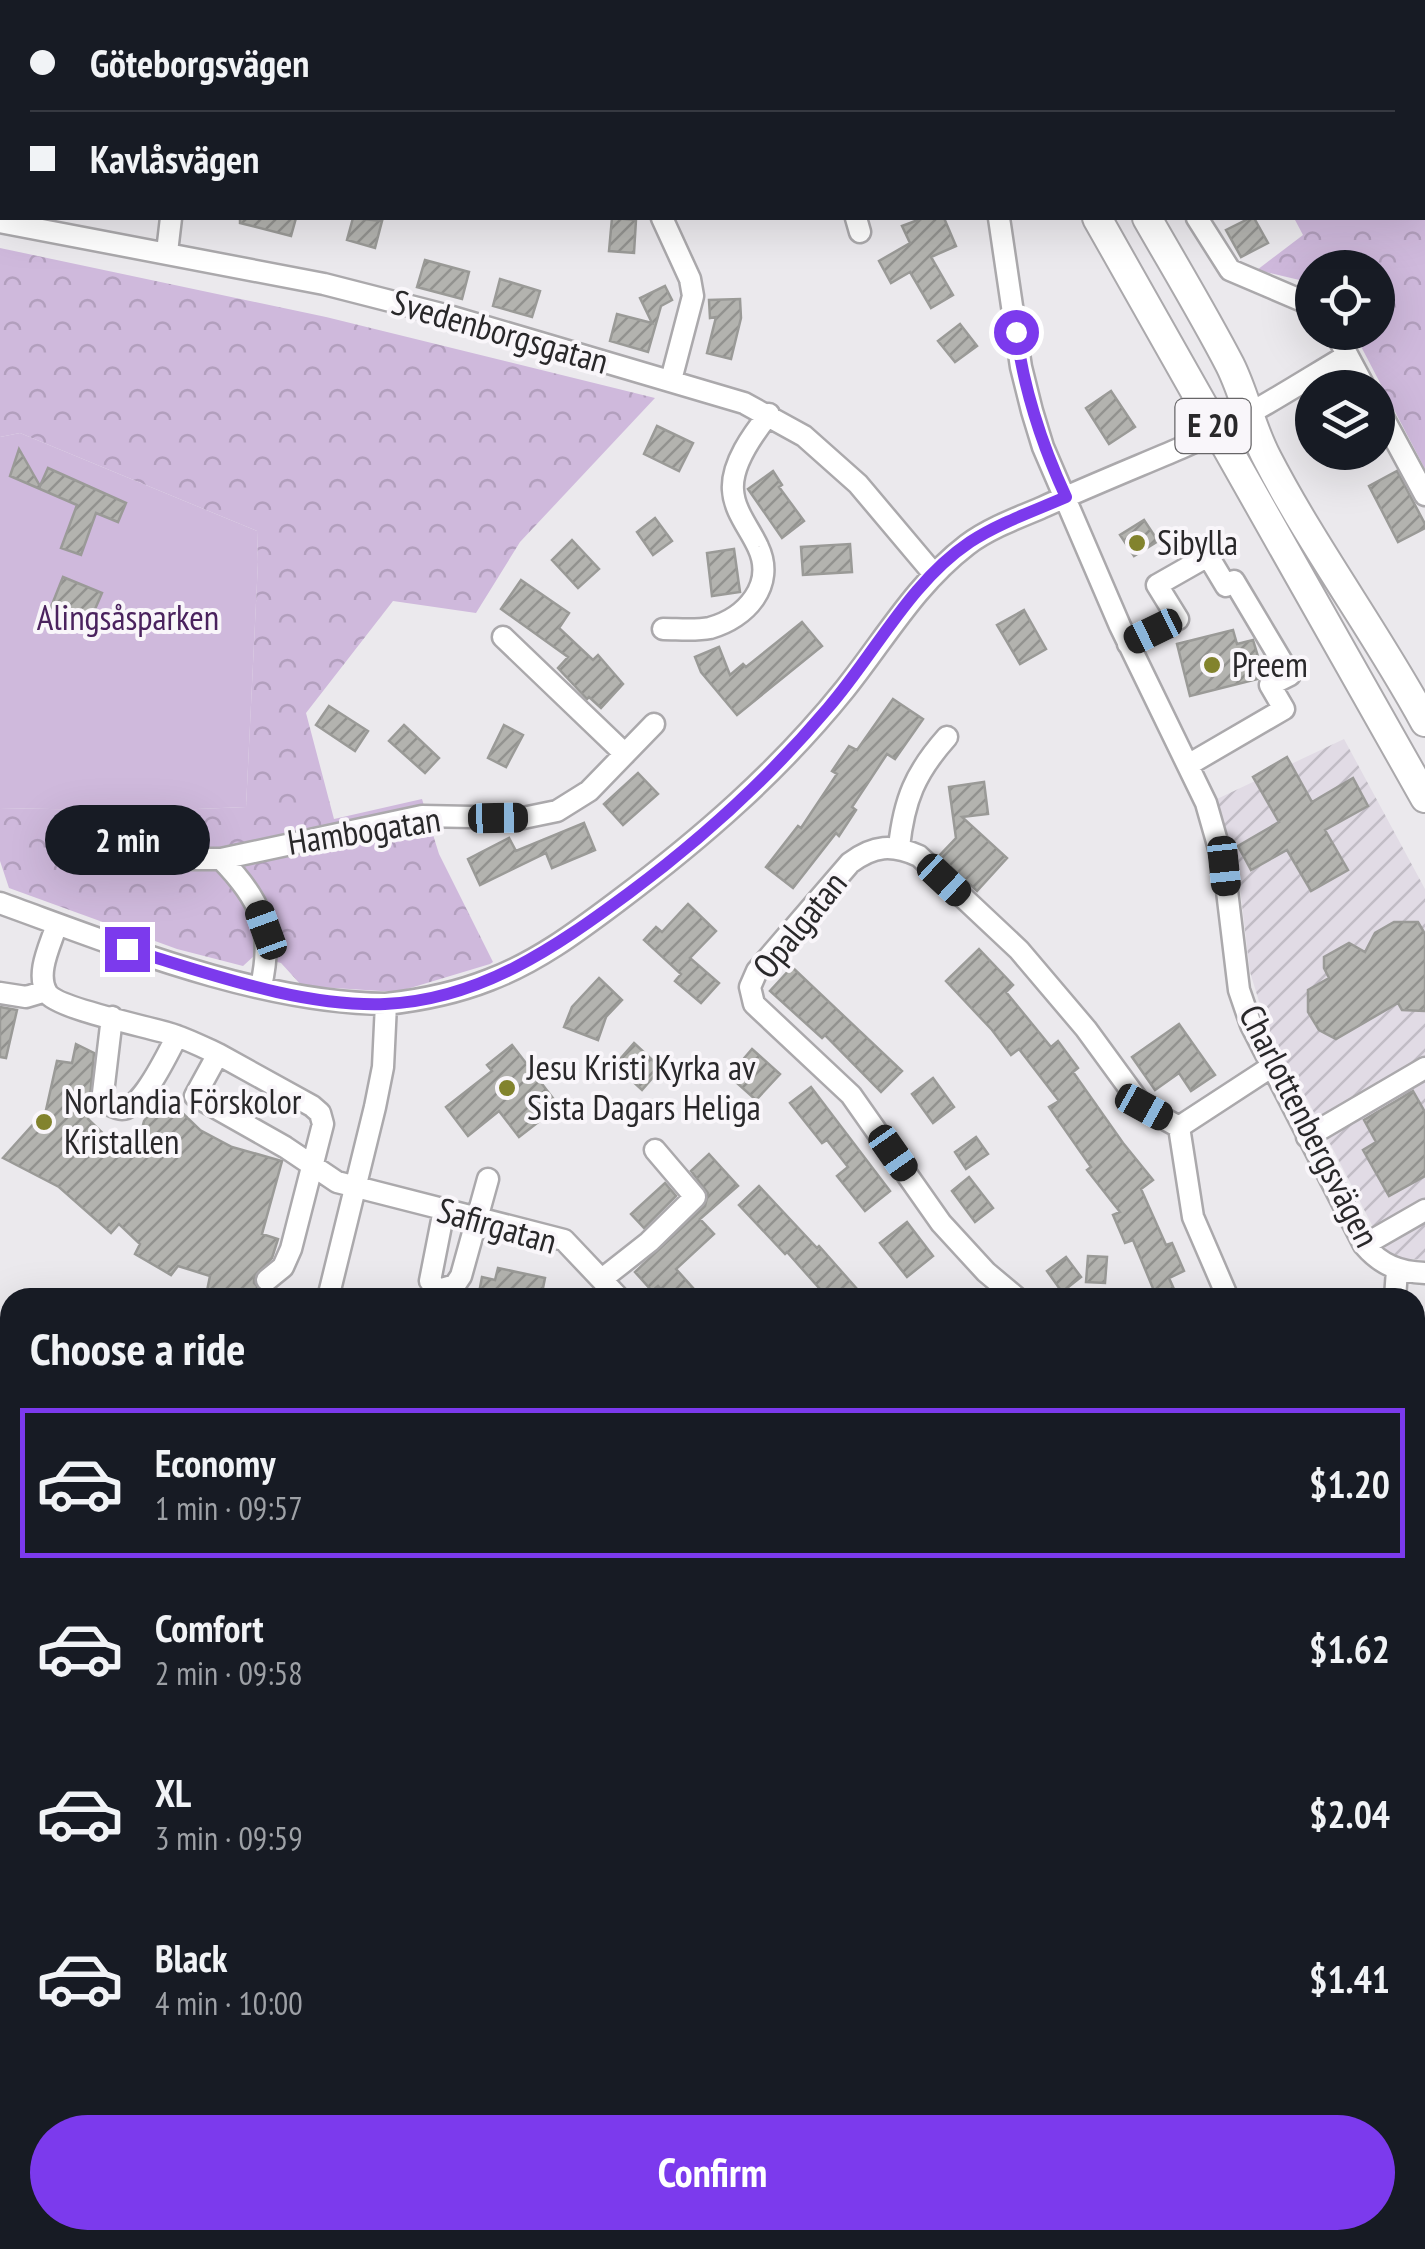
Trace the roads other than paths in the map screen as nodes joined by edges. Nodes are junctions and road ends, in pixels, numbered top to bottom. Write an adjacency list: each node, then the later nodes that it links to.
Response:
1 (171, 220): 8 (street)
2 (663, 220): 13 (street)
3 (999, 220): 19 (street, Charlottenbergsvägen)
4 (1098, 220): 16 (highway, E 20)
5 (1148, 220): 15 (highway, E 20)
6 (1198, 220): 9 (street)
7 (0, 222): 8 (street, Svedenborgsgatan)
8 (167, 252): 13 (street, Svedenborgsgatan)
9 (1295, 298)
10 (1343, 350): 11 (street)
11 (1346, 356): 12 (street); 15 (street)
12 (1355, 370)
13 (671, 380): 14 (street, Svedenborgsgatan)
14 (768, 414): 20 (street, Svedenborgsgatan); 21 (street)
15 (1247, 416): 16 (street); 24 (highway, E 20)
16 (1216, 432): 19 (street); 29 (highway, E 20)
17 (1395, 439): 18 (street)
18 (1425, 495)
19 (1066, 497): 20 (street); 23 (street, Charlottenbergsvägen)
20 (934, 573): 38 (street)
21 (663, 629)
22 (504, 637): 27 (street)
23 (1128, 644): 28 (street, Charlottenbergsvägen); 28 (street)
24 (1425, 722)
25 (654, 724): 27 (street, Hambogatan)
26 (947, 737): 30 (street)
27 (625, 754): 32 (street, Hambogatan)
28 (1188, 765): 42 (street, Charlottenbergsvägen)
29 (1425, 798)
30 (898, 847): 44 (street); 62 (street, Opalgatan)
31 (136, 859): 32 (street, Hambogatan)
32 (221, 859): 35 (street)
33 (0, 903): 34 (street)
34 (58, 924): 35 (street); 36 (street)
35 (262, 986): 38 (street)
36 (46, 991): 37 (street); 39 (street)
37 (0, 994)
38 (386, 1004): 49 (street)
39 (112, 1017): 40 (street); 40 (street)
40 (178, 1036): 41 (street)
41 (218, 1054): 47 (street); 47 (street, Safirgatan)
42 (1271, 1068): 44 (street); 45 (street, Charlottenbergsvägen)
43 (1425, 1068): 45 (street)
44 (1179, 1127): 63 (street)
45 (1307, 1138): 53 (street, Charlottenbergsvägen)
46 (655, 1150): 57 (street)
47 (314, 1168): 49 (street, Safirgatan); 56 (street)
48 (488, 1179): 52 (street)
49 (356, 1188): 50 (street, Safirgatan); 58 (street)
50 (444, 1210): 52 (street, Safirgatan); 59 (street)
51 (1425, 1210): 53 (street)
52 (478, 1218): 57 (street, Safirgatan); 60 (street)
53 (1364, 1245): 54 (street, Charlottenbergsvägen)
54 (1397, 1270): 55 (street, Charlottenbergsvägen); 64 (street)
55 (1425, 1273)
56 (267, 1280)
57 (602, 1280): 61 (street, Safirgatan)
58 (331, 1288)
59 (436, 1288)
60 (444, 1288)
61 (610, 1288)
62 (1006, 1288)
63 (1224, 1288)
64 (1396, 1288)

